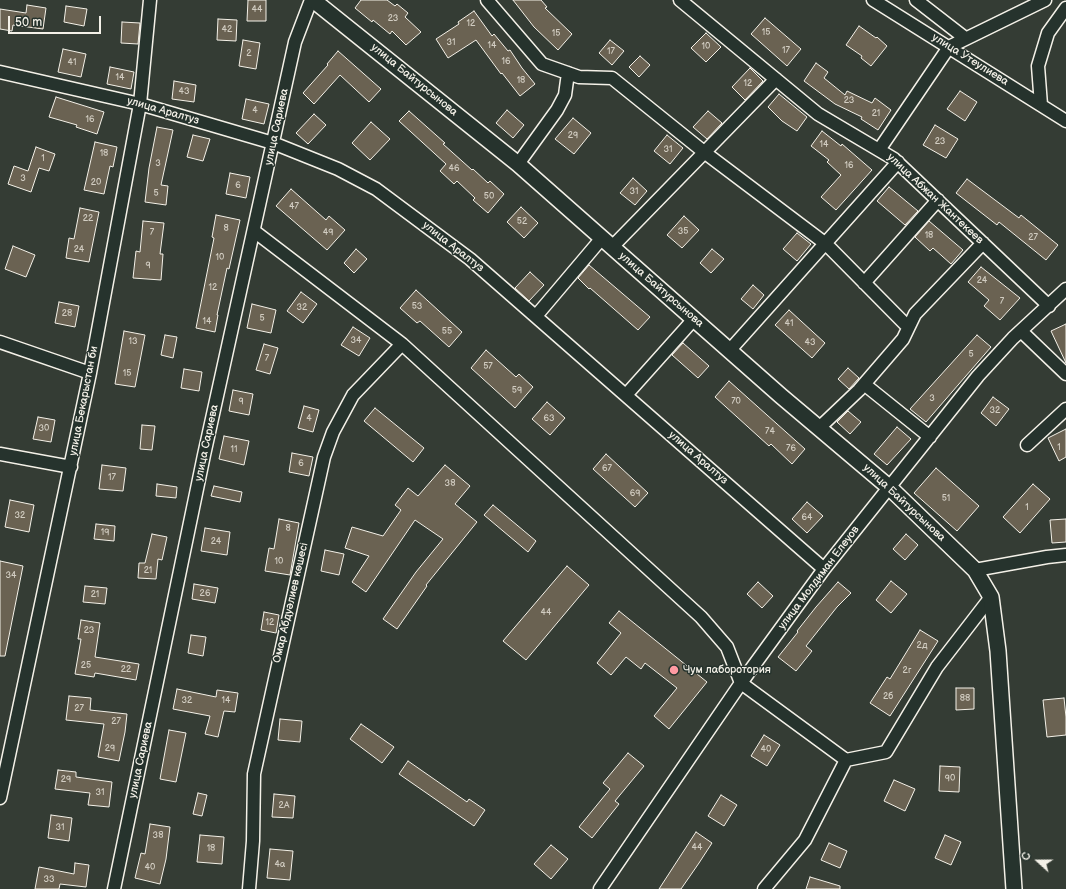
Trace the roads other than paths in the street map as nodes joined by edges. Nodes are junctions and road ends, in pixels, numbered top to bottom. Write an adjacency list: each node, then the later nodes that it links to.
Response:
1 (150, 0): 14 (street, улица Бекарыстан би)
2 (312, 0): 17 (street, улица Сариева); 21 (street, улица Байтурсынова)
3 (487, 0): 11 (street)
4 (680, 0): 13 (street, улица Абжан Жантекеев)
5 (873, 0): 10 (street, улица Утеулиева)
6 (916, 0): 9 (street)
7 (1045, 0): 9 (street)
8 (1066, 8): 15 (street)
9 (965, 38): 10 (street)
10 (949, 47): 15 (street, улица Утеулиева); 18 (street)
11 (568, 73): 19 (street); 21 (street)
12 (1, 75): 14 (street, улица Аралтуз)
13 (776, 79): 18 (street, улица Абжан Жантекеев); 19 (street)
14 (140, 104): 17 (street, улица Аралтуз); 37 (street, улица Бекарыстан би)
15 (1041, 105): 16 (street, улица Утеулиева)
16 (1066, 120)
17 (273, 143): 23 (street, улица Сариева); 30 (street, улица Аралтуз)
18 (879, 150): 20 (street, улица Абжан Жантекеев)
19 (704, 152): 24 (street); 26 (street)
20 (898, 162): 22 (street, улица Абжан Жантекеев); 26 (street)
21 (518, 164): 24 (street, улица Байтурсынова)
22 (938, 200): 25 (street, улица Абжан Жантекеев); 27 (street)
23 (254, 231): 35 (street); 55 (street, улица Сариева)
24 (607, 242): 30 (street); 31 (street, улица Байтурсынова)
25 (983, 243): 29 (street, улица Абжан Жантекеев); 32 (street)
26 (826, 244): 27 (street); 36 (street)
27 (864, 283): 32 (street)
28 (1066, 289): 29 (street, улица Молдиман Елеуов)
29 (1049, 306): 33 (street, улица Молдиман Елеуов)
30 (536, 316): 40 (street, улица Аралтуз)
31 (694, 319): 36 (street, улица Байтурсынова); 40 (street)
32 (908, 327): 39 (street)
33 (1021, 331): 38 (street); 43 (street, улица Молдиман Елеуов)
34 (0, 342): 37 (street)
35 (402, 344): 52 (street); 56 (street, Омар Абдуәлиев көшесі)
36 (730, 351): 42 (street, улица Байтурсынова)
37 (90, 373): 46 (street, улица Бекарыстан би)
38 (1066, 374)
39 (864, 384): 42 (street); 43 (street)
40 (626, 395): 49 (street, улица Аралтуз)
41 (1066, 409): 44 (street)
42 (819, 428): 47 (street, улица Байтурсынова)
43 (930, 437): 47 (street, улица Молдиман Елеуов)
44 (1027, 445)
45 (0, 454): 46 (street)
46 (71, 467): 54 (street, улица Бекарыстан би)
47 (890, 488): 49 (street, улица Молдиман Елеуов); 50 (street, улица Байтурсынова)
48 (1066, 556): 50 (street)
49 (824, 568): 52 (street, улица Молдиман Елеуов)
50 (975, 570): 51 (street, улица Байтурсынова)
51 (991, 597): 53 (street); 59 (street, улица Байтурсынова)
52 (741, 683): 53 (street); 57 (street, улица Молдиман Елеуов)
53 (846, 760): 58 (street)
54 (0, 798)
55 (114, 889)
56 (249, 889)
57 (600, 889)
58 (764, 889)
59 (1014, 889)

